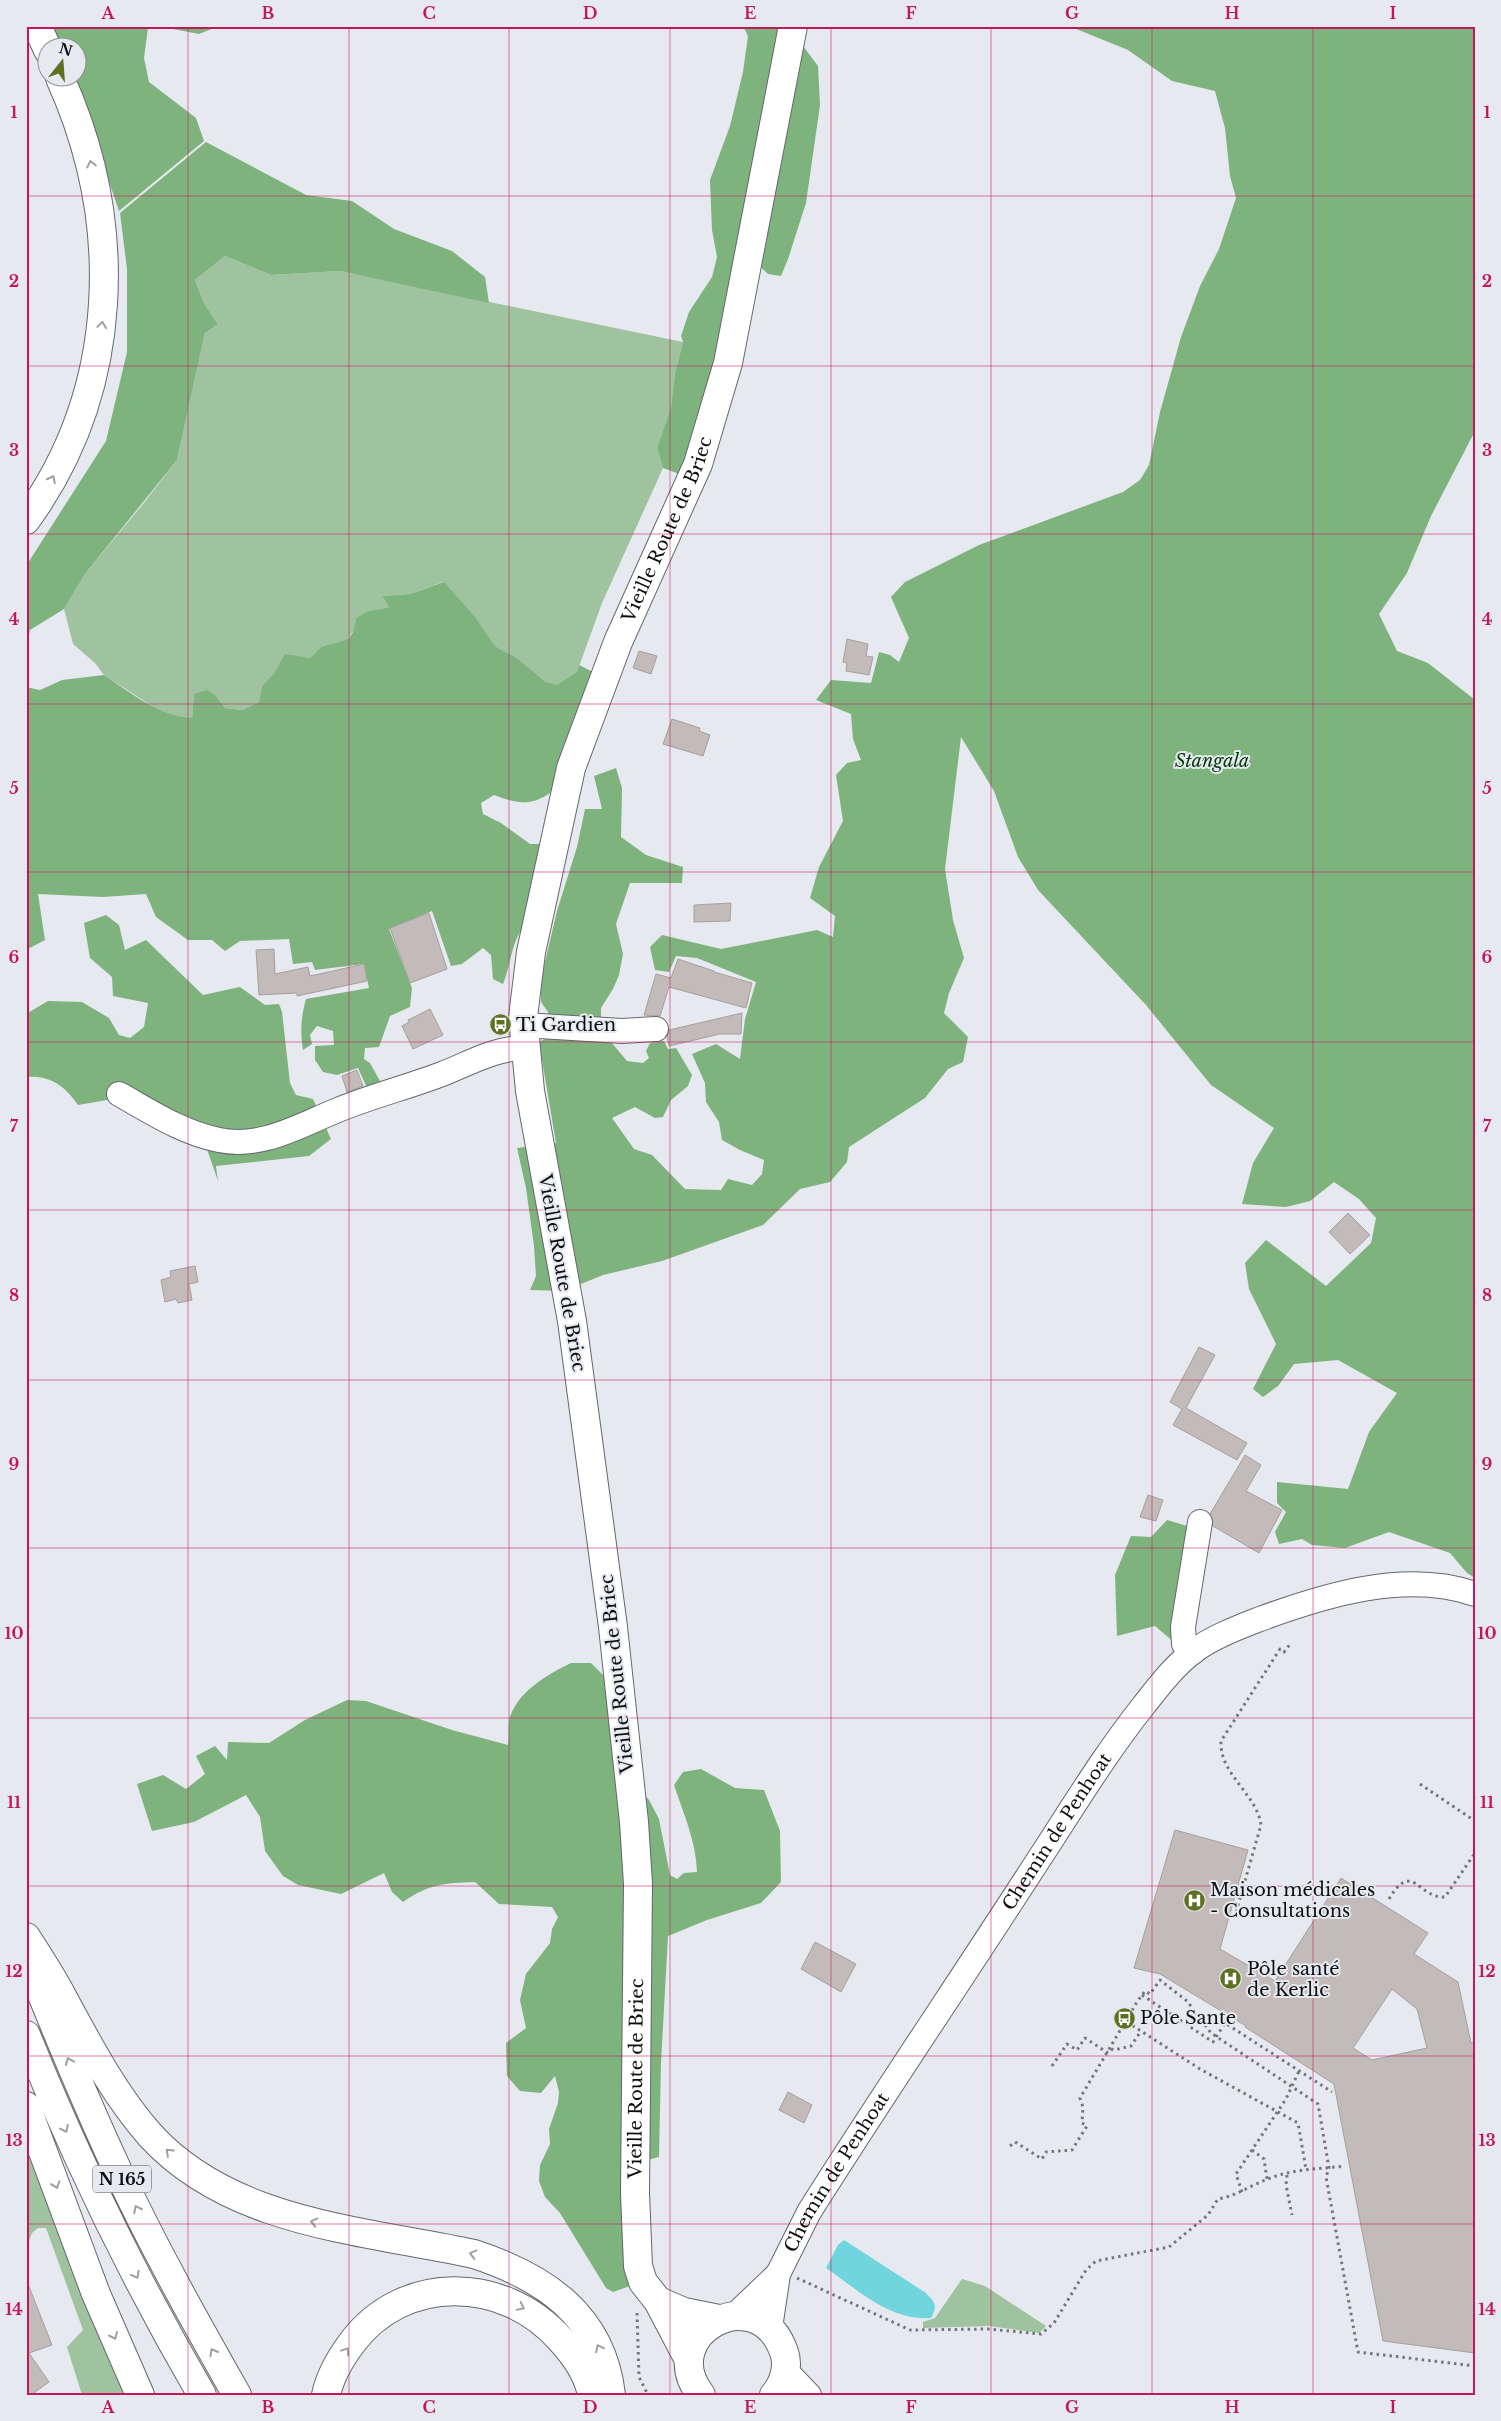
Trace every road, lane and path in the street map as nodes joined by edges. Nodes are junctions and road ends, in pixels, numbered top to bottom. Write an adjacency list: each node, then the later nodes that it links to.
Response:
1 (37, 26): 3 (main road)
2 (793, 26): 7 (main road, Vieille Route de Briec)
3 (42, 38)
4 (64, 88): 5 (main road, one-way to 4)
5 (26, 520)
6 (656, 1029): 7 (street)
7 (524, 1036): 8 (street); 43 (main road, Vieille Route de Briec)
8 (119, 1094)
9 (1200, 1522): 12 (street)
10 (1475, 1594): 12 (street, Chemin de Penhoat)
11 (1291, 1643): 17 (path)
12 (1193, 1652): 42 (street, Chemin de Penhoat)
13 (1420, 1784): 14 (path)
14 (1475, 1821)
15 (1475, 1853): 16 (path)
16 (1389, 1899)
17 (1236, 1912)
18 (26, 1937): 55 (main road, one-way to 18)
19 (26, 1955): 52 (main road, N 165, one-way to 19)
20 (1142, 1995): 21 (path); 24 (path); 24 (path)
21 (1127, 2022): 22 (path); 25 (path)
22 (1141, 2031): 25 (path); 32 (path)
23 (26, 2035): 51 (main road, N 165, one-way to 51)
24 (1216, 2037): 28 (path); 29 (path)
25 (1111, 2048): 26 (path)
26 (1108, 2053): 27 (path); 33 (path)
27 (1052, 2066)
28 (1299, 2071): 29 (path); 30 (path)
29 (1292, 2086): 32 (path); 36 (path)
30 (1332, 2092)
31 (26, 2106): 50 (main road, one-way to 50)
32 (1278, 2110): 34 (path); 37 (path)
33 (1010, 2146)
34 (1252, 2150): 39 (path); 40 (path)
35 (1344, 2166): 36 (path)
36 (1329, 2168): 37 (path); 47 (path)
37 (1306, 2169): 38 (path)
38 (1287, 2175): 39 (path); 41 (path)
39 (1267, 2179): 40 (path)
40 (1242, 2192): 42 (path)
41 (1292, 2215)
42 (792, 2276): 44 (street, Chemin de Penhoat); 45 (street, Chemin de Penhoat)
43 (652, 2295): 44 (main road); 46 (main road, Vieille Route de Briec); 56 (path)
44 (726, 2317): 45 (main road); 46 (main road)
45 (770, 2328): 48 (main road)
46 (690, 2360): 49 (main road)
47 (1475, 2366)
48 (780, 2383): 57 (street)
49 (700, 2394)
50 (140, 2395)
51 (202, 2395)
52 (237, 2395)
53 (326, 2395): 54 (main road, one-way to 54)
54 (592, 2395)
55 (612, 2395)
56 (648, 2395)
57 (809, 2395)

